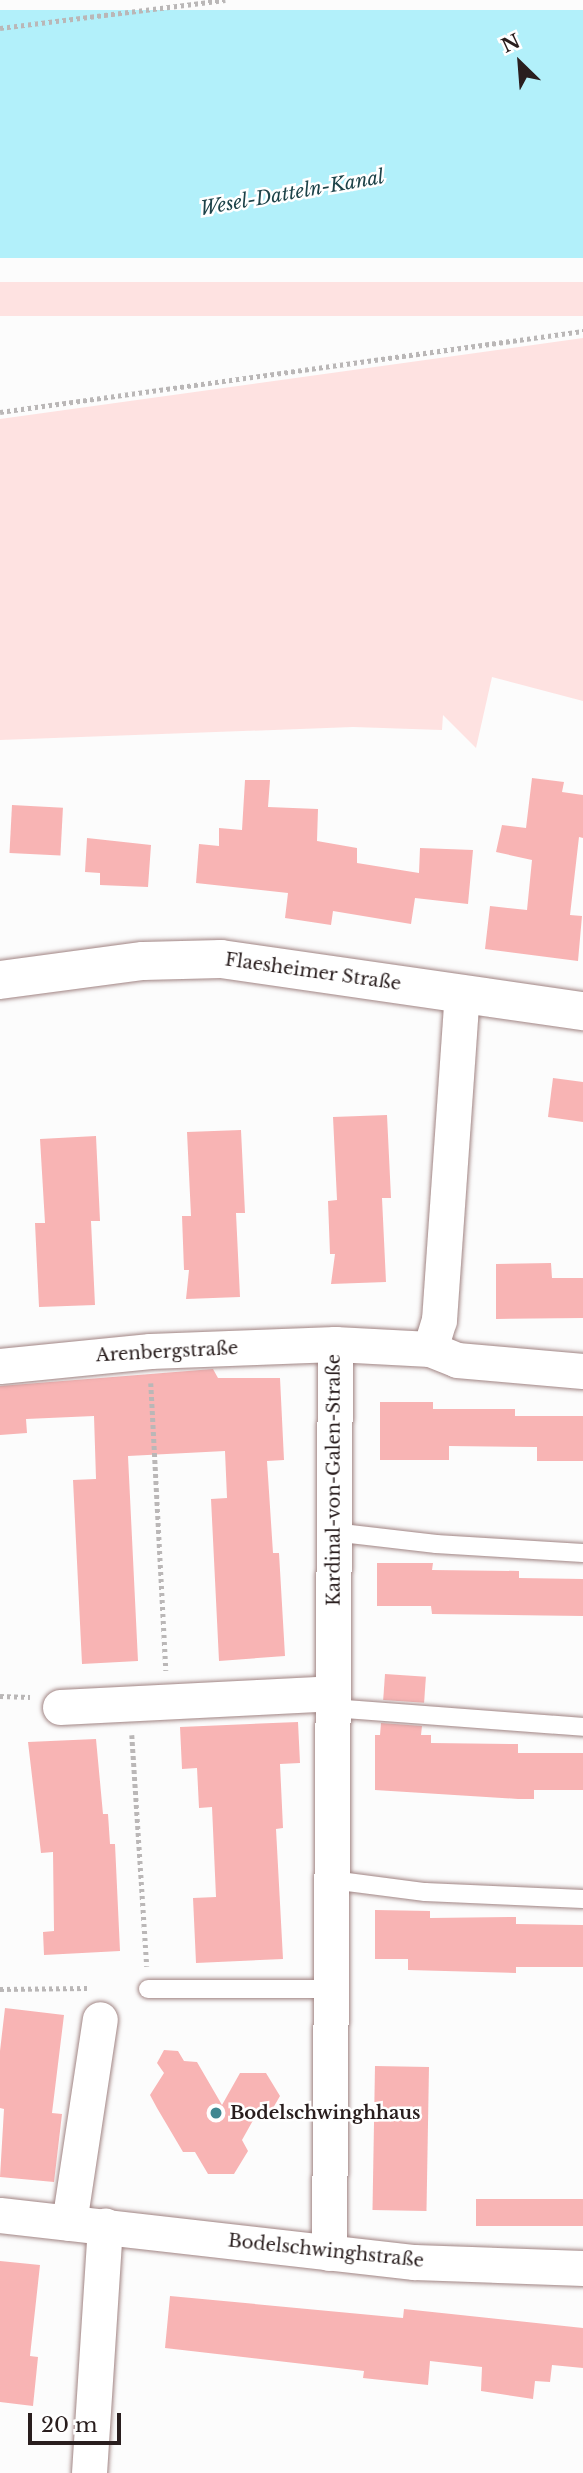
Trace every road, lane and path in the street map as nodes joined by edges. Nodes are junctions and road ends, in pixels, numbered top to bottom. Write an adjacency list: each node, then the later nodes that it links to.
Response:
1 (225, 0): 2 (path)
2 (0, 28)
3 (583, 331): 4 (path)
4 (0, 412)
5 (0, 980): 6 (main road, Flaesheimer Straße)
6 (462, 993): 7 (main road, Flaesheimer Straße); 9 (street)
7 (583, 1012)
8 (335, 1344): 9 (street, Kardinal-von-Galen-Straße); 10 (street, Arenbergstraße); 13 (street, Kardinal-von-Galen-Straße)
9 (430, 1349): 12 (street, Kardinal-von-Galen-Straße)
10 (150, 1351): 11 (street, Arenbergstraße); 16 (path)
11 (0, 1366)
12 (583, 1371)
13 (333, 1532): 14 (lane); 15 (street, Kardinal-von-Galen-Straße)
14 (583, 1553)
15 (332, 1700): 16 (street); 19 (lane); 20 (street, Kardinal-von-Galen-Straße)
16 (167, 1703): 17 (street)
17 (130, 1706): 18 (street); 23 (path)
18 (60, 1707)
19 (583, 1727)
20 (332, 1880): 21 (lane); 24 (street, Kardinal-von-Galen-Straße)
21 (583, 1899)
22 (0, 1989): 23 (path)
23 (148, 1989): 24 (lane)
24 (333, 1989): 29 (street, Kardinal-von-Galen-Straße)
25 (100, 2019): 27 (street)
26 (0, 2216): 27 (street, Bodelschwinghstraße)
27 (69, 2222): 28 (street, Bodelschwinghstraße)
28 (105, 2226): 29 (street, Bodelschwinghstraße); 31 (street)
29 (329, 2253): 30 (street, Bodelschwinghstraße)
30 (583, 2268)
31 (89, 2473)

